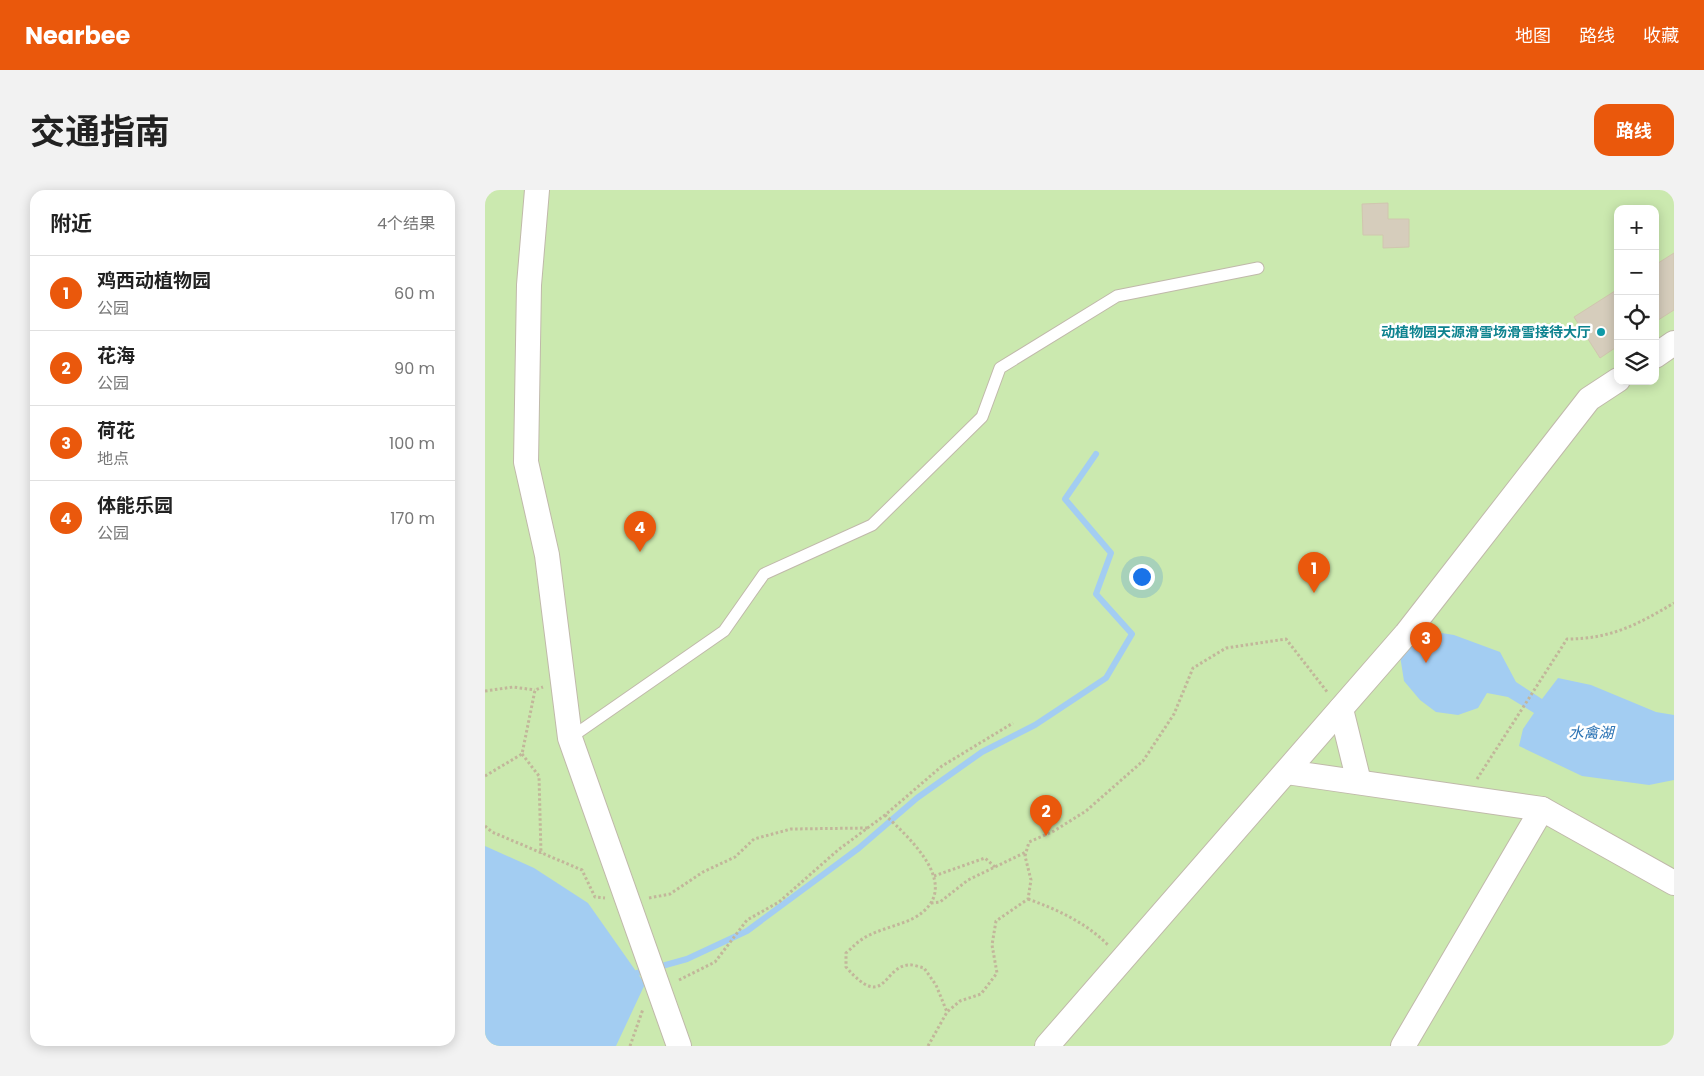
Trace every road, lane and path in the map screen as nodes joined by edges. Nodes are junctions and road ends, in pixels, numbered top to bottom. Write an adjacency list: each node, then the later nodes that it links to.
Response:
1 (537, 190): 7 (street)
2 (1258, 268): 12 (lane)
3 (1674, 343): 4 (street)
4 (1659, 353)
5 (1614, 383): 10 (street)
6 (1674, 603): 17 (path)
7 (563, 680): 8 (path); 12 (street)
8 (535, 690): 9 (path); 13 (path)
9 (485, 691)
10 (1341, 709): 14 (street); 16 (street); 22 (path)
11 (1013, 723): 19 (path)
12 (569, 738): 28 (street)
13 (522, 754): 15 (path); 23 (path)
14 (1287, 772): 16 (street); 30 (street)
15 (485, 776)
16 (1359, 782): 17 (street)
17 (1465, 798): 18 (street)
18 (1542, 809): 26 (street); 37 (street)
19 (885, 815): 21 (path); 25 (path)
20 (485, 826): 23 (path)
21 (868, 828): 28 (path); 31 (path)
22 (1027, 852): 24 (path); 27 (path)
23 (541, 854): 28 (path)
24 (995, 866): 25 (path); 29 (path)
25 (934, 876): 29 (path)
26 (1674, 883)
27 (1028, 898): 30 (path); 32 (path)
28 (628, 901): 31 (street)
29 (931, 903): 32 (path)
30 (1123, 960): 36 (street)
31 (658, 987): 33 (path); 34 (street)
32 (947, 1012): 35 (path)
33 (630, 1046)
34 (679, 1046)
35 (928, 1046)
36 (1047, 1046)
37 (1403, 1046)

